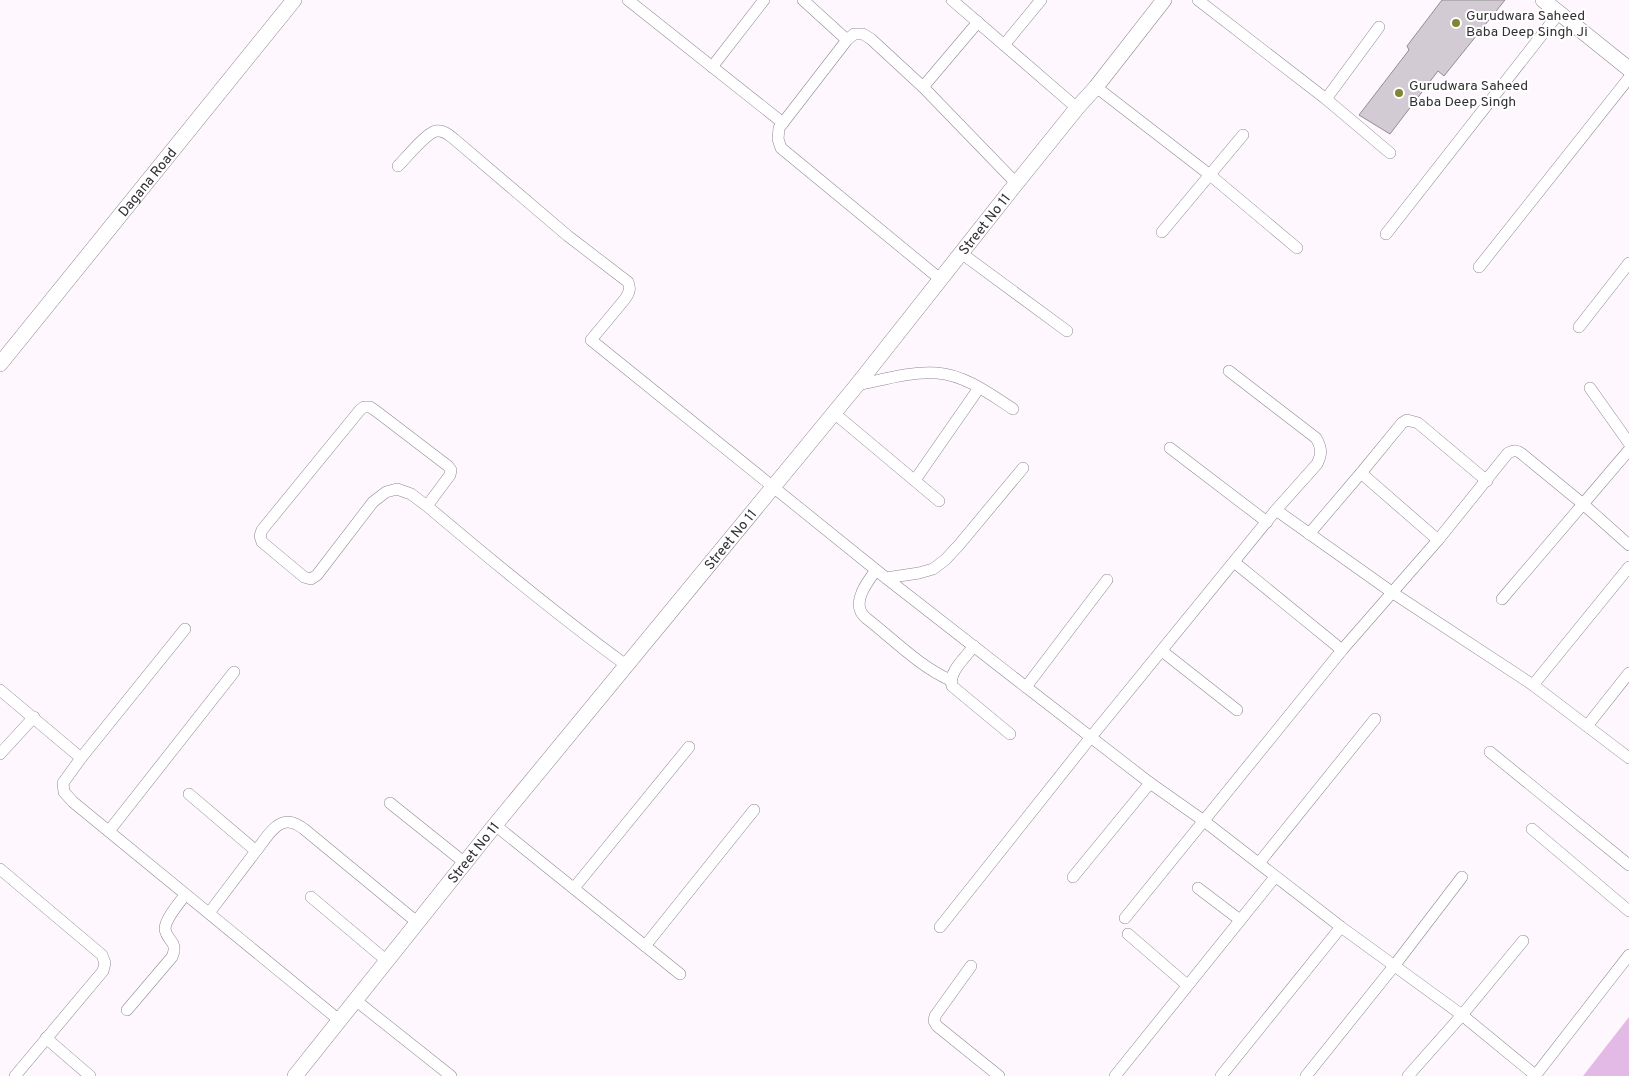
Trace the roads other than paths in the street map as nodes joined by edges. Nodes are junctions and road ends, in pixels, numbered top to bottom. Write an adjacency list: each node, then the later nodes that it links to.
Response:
1 (294, 0): 38 (street, Dagana Road)
2 (628, 0): 10 (street)
3 (764, 0): 16 (street)
4 (803, 0): 14 (street)
5 (952, 0): 12 (street)
6 (1041, 0): 15 (street)
7 (1164, 0): 20 (street, Street No 11)
8 (1198, 0): 21 (street)
9 (1543, 0): 11 (street)
10 (643, 4): 16 (street)
11 (1559, 13): 17 (street); 30 (street)
12 (978, 22): 15 (street); 19 (street)
13 (1379, 27): 21 (street)
14 (847, 40): 19 (street); 23 (street)
15 (1004, 45): 22 (street)
16 (712, 67): 23 (street)
17 (1629, 69)
18 (1629, 78): 33 (street)
19 (923, 87): 28 (street)
20 (1096, 87): 22 (street, Street No 11); 27 (street)
21 (1326, 99): 25 (street)
22 (1077, 108): 28 (street, Street No 11)
23 (783, 123): 35 (street)
24 (1243, 135): 27 (street)
25 (1390, 154)
26 (398, 166): 52 (street)
27 (1210, 175): 29 (street); 31 (street)
28 (1016, 183): 32 (street, Street No 11)
29 (1162, 232)
30 (1386, 234)
31 (1297, 248)
32 (961, 253): 35 (street, Street No 11); 37 (street)
33 (1479, 267)
34 (1627, 271): 36 (street)
35 (940, 279): 40 (street, Street No 11)
36 (1578, 327)
37 (1067, 331)
38 (0, 364)
39 (1229, 370): 56 (street)
40 (857, 385): 41 (street); 44 (street, Street No 11)
41 (979, 388): 43 (street); 50 (street)
42 (1590, 388): 45 (street)
43 (1013, 409)
44 (834, 413): 50 (street); 52 (street, Street No 11)
45 (1629, 443)
46 (1170, 448): 57 (street)
47 (1629, 450): 54 (street)
48 (1024, 468): 64 (street)
49 (1362, 473): 51 (street); 58 (street); 59 (street)
50 (915, 480): 53 (street)
51 (1487, 480): 54 (street); 59 (street)
52 (773, 488): 63 (street); 72 (street, Street No 11)
53 (939, 501)
54 (1583, 504): 60 (street); 67 (street)
55 (427, 506): 55 (street); 72 (street)
56 (1276, 510): 57 (street); 58 (street)
57 (1267, 522): 61 (street)
58 (1308, 534): 66 (street)
59 (1438, 540): 66 (street)
60 (1629, 545)
61 (1234, 562): 70 (street); 71 (street)
62 (1629, 567): 76 (street)
63 (876, 570): 64 (street); 75 (street)
64 (886, 578): 69 (street)
65 (1107, 580): 77 (street)
66 (1393, 593): 70 (street); 76 (street)
67 (1502, 599)
68 (185, 629): 88 (street)
69 (974, 646): 75 (street); 77 (street)
70 (1342, 650): 94 (street)
71 (1162, 651): 79 (street); 84 (street)
72 (626, 665): 95 (street, Street No 11)
73 (234, 672): 97 (street)
74 (1629, 673): 82 (street)
75 (950, 680): 83 (street)
76 (1533, 685): 82 (street)
77 (1026, 687): 84 (street)
78 (0, 690): 80 (street)
79 (1237, 710)
80 (34, 717): 87 (street); 88 (street)
81 (1375, 719): 100 (street)
82 (1587, 726): 89 (street)
83 (1010, 734)
84 (1091, 737): 90 (street); 115 (street)
85 (688, 747): 106 (street)
86 (1490, 752): 101 (street)
87 (0, 754)
88 (81, 758): 97 (street)
89 (1629, 758)
90 (1150, 783): 94 (street); 103 (street)
91 (190, 794): 98 (street)
92 (390, 803): 99 (street)
93 (754, 810): 119 (street)
94 (1204, 821): 100 (street); 112 (street)
95 (495, 825): 99 (street, Street No 11); 106 (street)
96 (1532, 830): 110 (street)
97 (109, 831): 108 (street)
98 (256, 851): 111 (street); 114 (street)
99 (465, 863): 114 (street, Street No 11)
100 (1259, 863): 104 (street)
101 (1629, 865)
102 (0, 869): 130 (street)
103 (1073, 877)
104 (1275, 877): 113 (street); 116 (street)
105 (1462, 877): 123 (street)
106 (574, 888): 119 (street)
107 (1198, 888): 113 (street)
108 (185, 895): 111 (street); 127 (street)
109 (311, 897): 121 (street)
110 (1629, 910)
111 (210, 913): 129 (street)
112 (1125, 918)
113 (1240, 920): 125 (street)
114 (418, 924): 121 (street, Street No 11)
115 (940, 927)
116 (1341, 927): 123 (street); 138 (street)
117 (1128, 934): 125 (street)
118 (1523, 941): 128 (street)
119 (645, 946): 124 (street)
120 (1629, 955): 131 (street)
121 (387, 961): 126 (street, Street No 11)
122 (971, 966): 136 (street)
123 (1394, 966): 128 (street); 139 (street)
124 (680, 974)
125 (1187, 986): 137 (street)
126 (354, 999): 129 (street, Street No 11); 135 (street)
127 (127, 1010)
128 (1462, 1015): 131 (street); 140 (street)
129 (339, 1020): 134 (street, Street No 11)
130 (46, 1038): 132 (street); 133 (street)
131 (1535, 1075)
132 (15, 1076)
133 (90, 1076)
134 (294, 1076)
135 (451, 1076)
136 (999, 1076)
137 (1116, 1076)
138 (1221, 1076)
139 (1306, 1076)
140 (1408, 1076)

